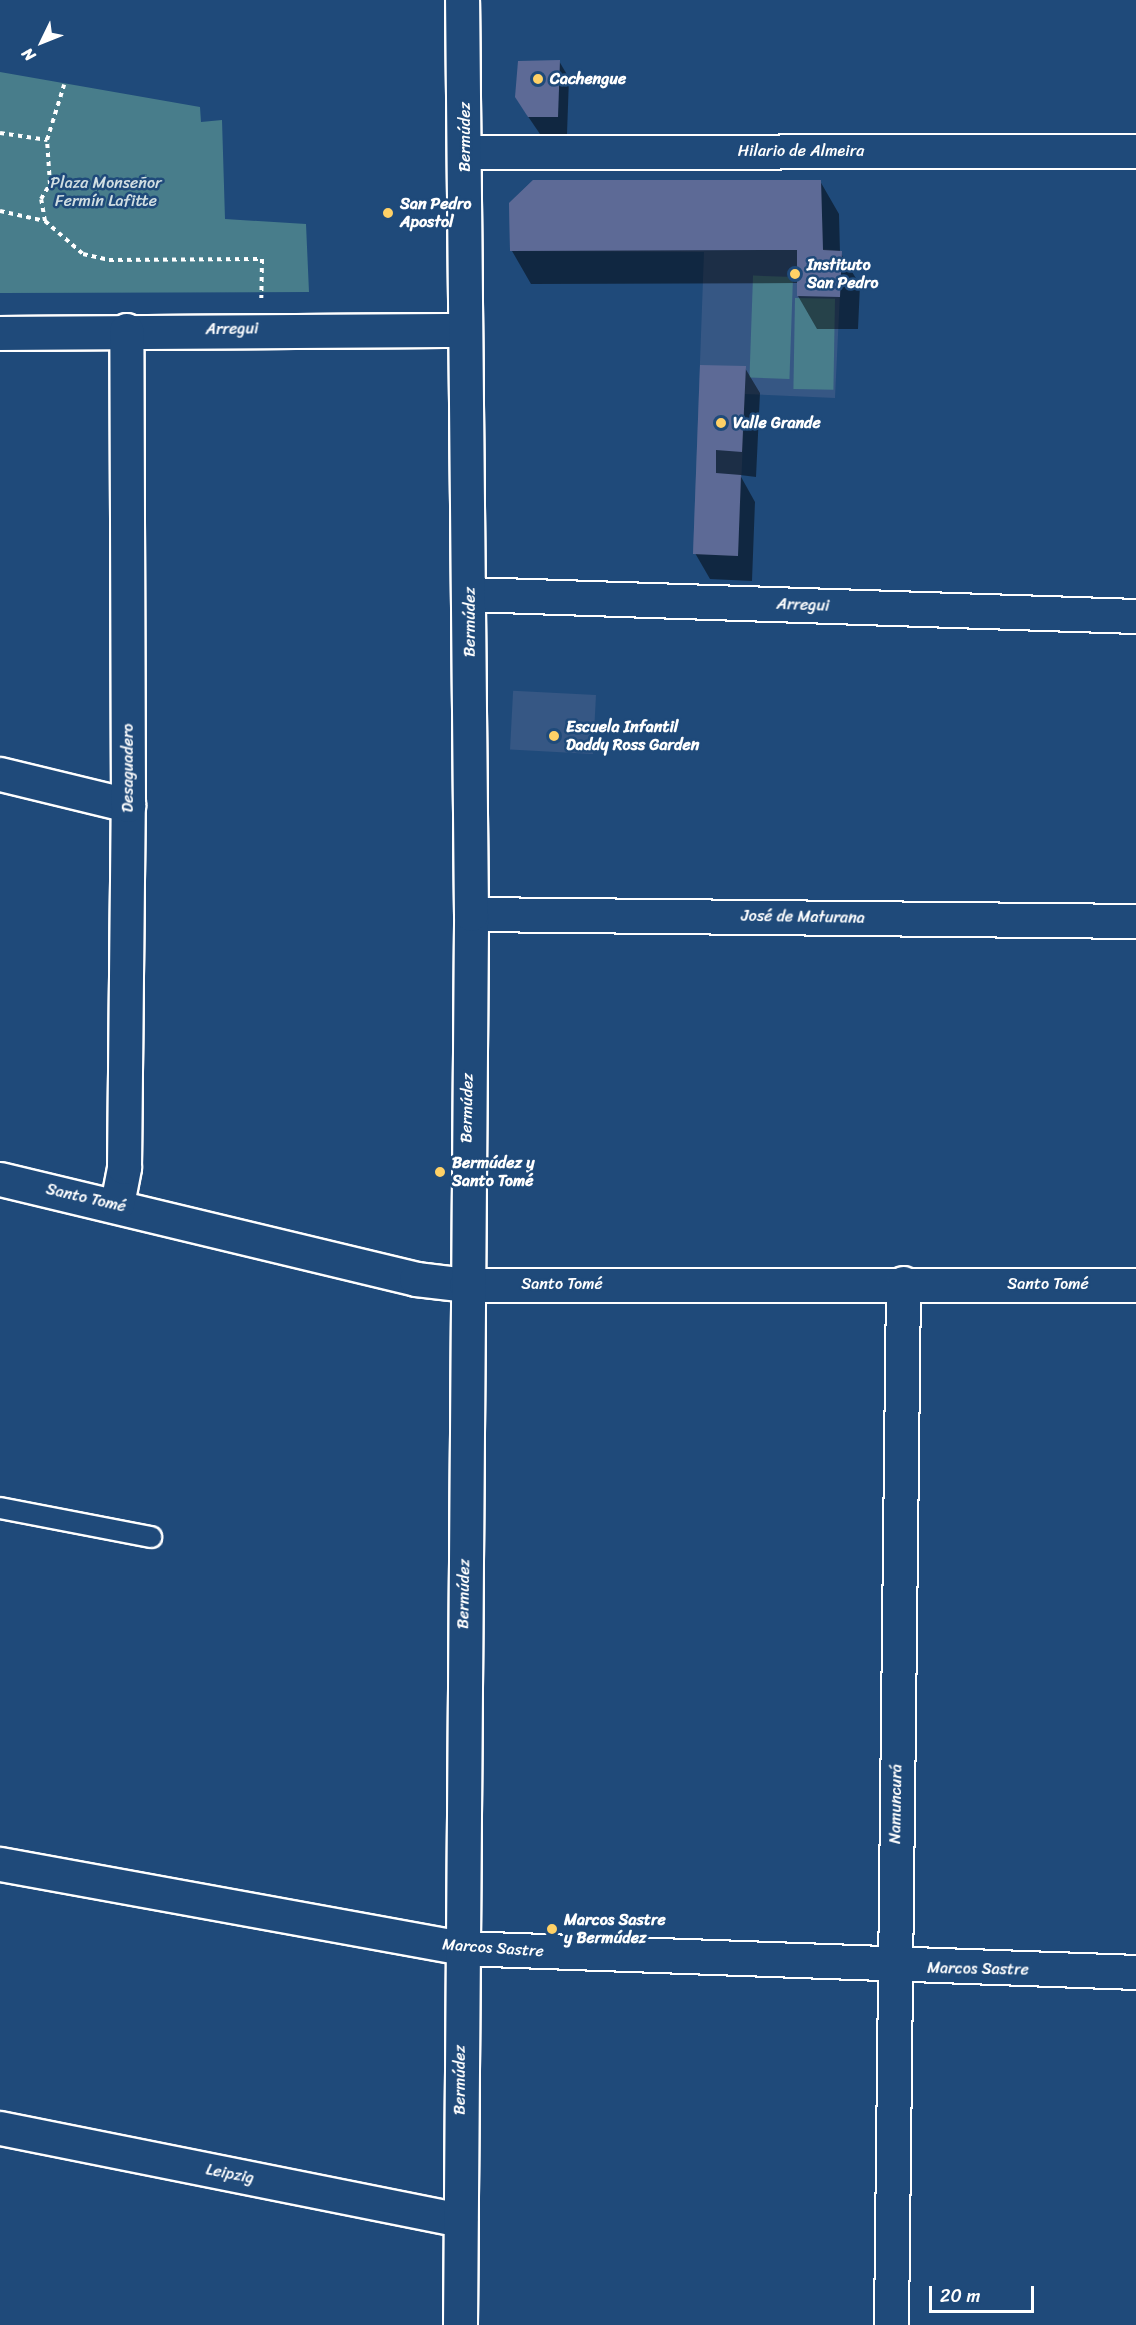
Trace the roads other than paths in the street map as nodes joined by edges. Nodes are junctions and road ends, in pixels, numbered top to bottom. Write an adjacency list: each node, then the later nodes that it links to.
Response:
1 (462, 0): 3 (street, Bermúdez)
2 (1136, 151): 3 (street, Hilario de Almeira)
3 (465, 152): 5 (street, Bermúdez)
4 (126, 330): 5 (street, Arregui); 6 (street, Arregui); 10 (street, Desaguadero)
5 (465, 330): 7 (street, Bermúdez)
6 (0, 333)
7 (470, 594): 8 (street, Arregui); 11 (street, Bermúdez)
8 (1136, 615)
9 (0, 774): 10 (street)
10 (128, 805): 14 (street, Desaguadero)
11 (471, 914): 12 (street, José de Maturana); 16 (street, Bermúdez)
12 (1136, 921)
13 (0, 1179): 14 (street, Santo Tomé)
14 (117, 1204): 16 (street, Santo Tomé)
15 (903, 1283): 16 (street, Santo Tomé); 17 (street, Santo Tomé); 22 (street, Namuncurá)
16 (466, 1285): 21 (street, Bermúdez)
17 (1136, 1285)
18 (0, 1508): 19 (lane)
19 (150, 1537)
20 (0, 1864): 21 (street, Marcos Sastre)
21 (460, 1948): 22 (street, Marcos Sastre); 25 (street, Bermúdez)
22 (894, 1967): 23 (street, Marcos Sastre); 27 (street, Namuncurá)
23 (1136, 1972)
24 (0, 2128): 25 (street, Leipzig)
25 (460, 2220): 26 (street, Bermúdez)
26 (460, 2325)
27 (891, 2325)

